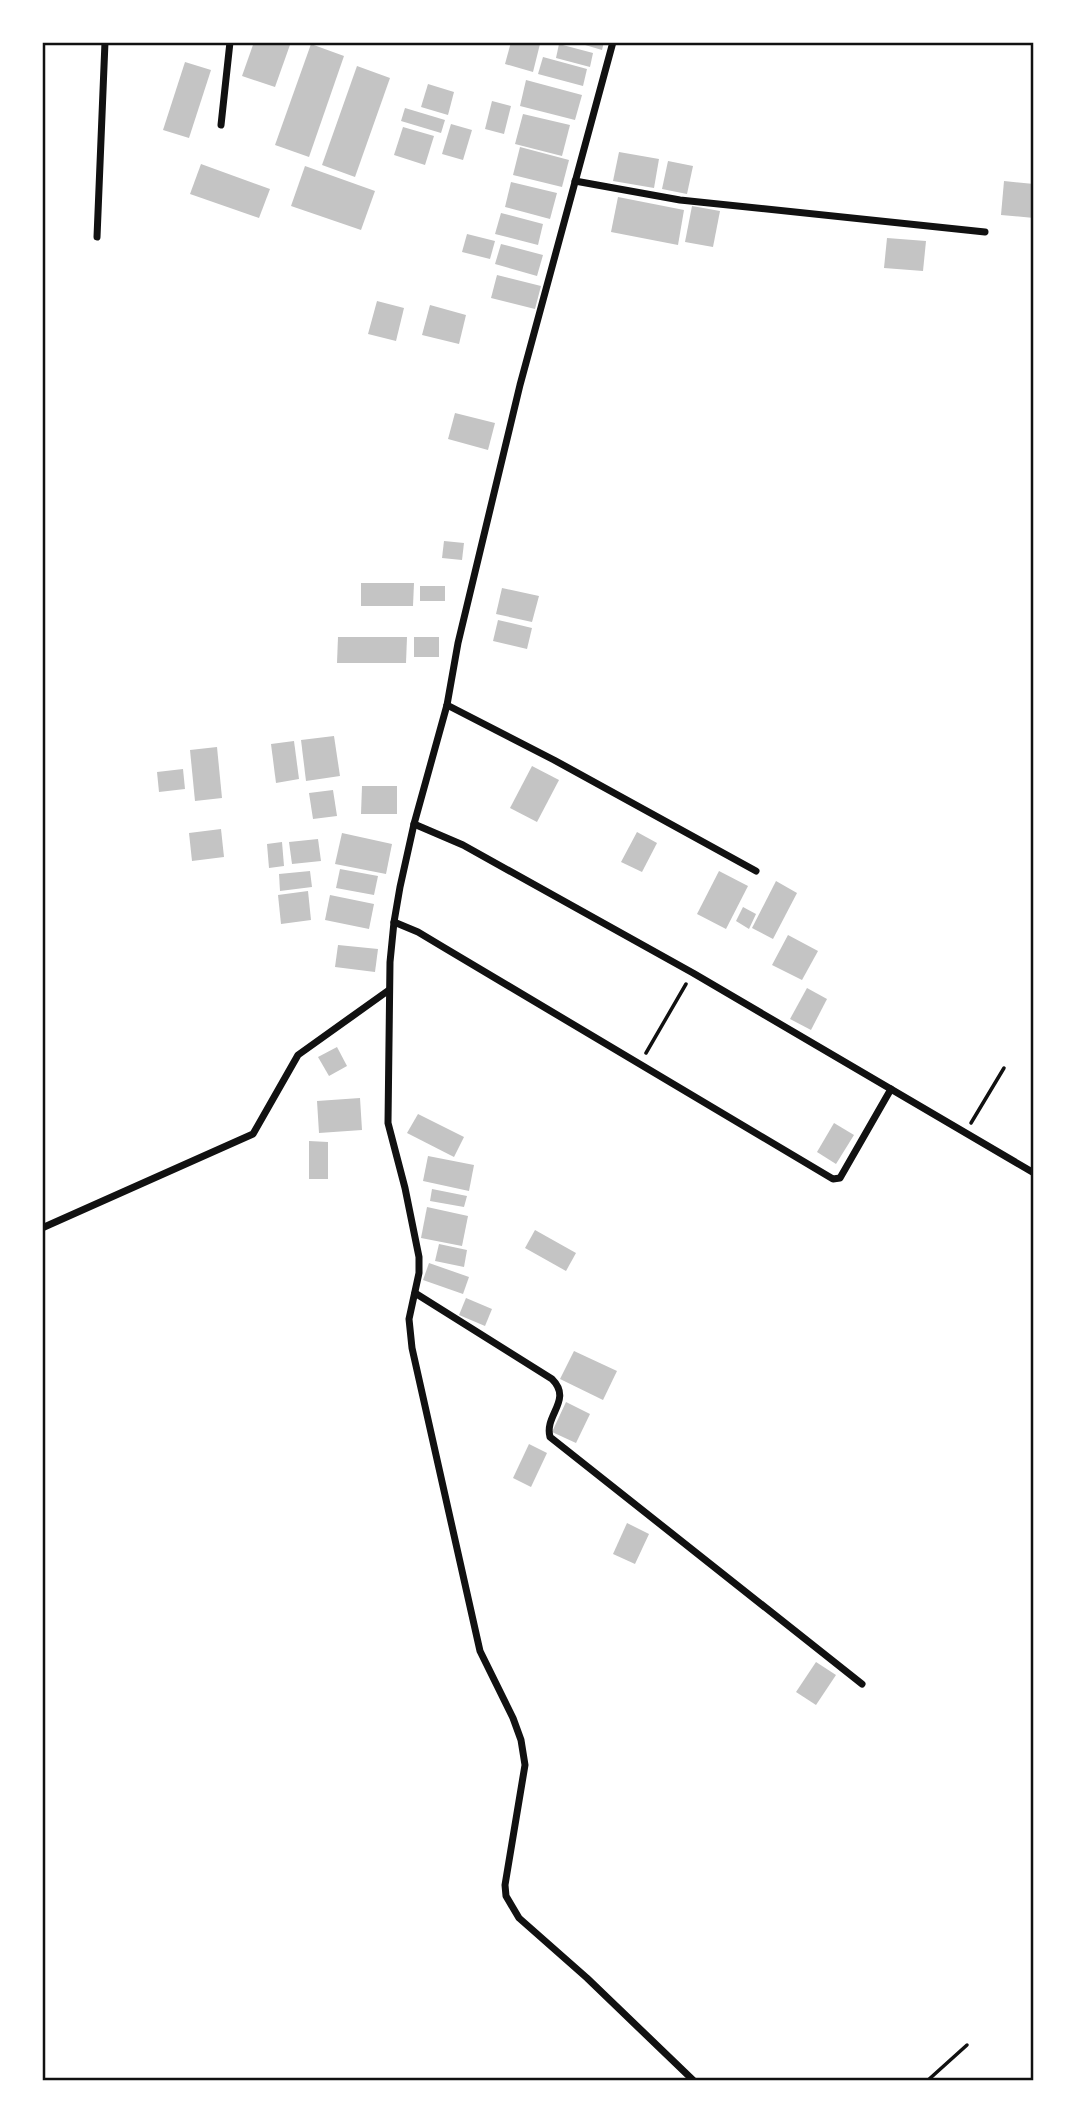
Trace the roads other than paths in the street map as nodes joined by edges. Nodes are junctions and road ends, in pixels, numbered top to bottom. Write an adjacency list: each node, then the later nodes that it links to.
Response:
1 (105, 42): 7 (street)
2 (230, 42): 4 (street)
3 (613, 42): 5 (street)
4 (221, 125)
5 (575, 181): 6 (street); 8 (street)
6 (985, 232)
7 (97, 237)
8 (447, 705): 9 (street); 10 (street)
9 (414, 824): 11 (street); 13 (street)
10 (756, 871)
11 (394, 922): 12 (street); 13 (street)
12 (389, 990): 15 (street); 16 (street)
13 (891, 1089): 14 (street)
14 (1034, 1173)
15 (42, 1228)
16 (415, 1293): 17 (street); 18 (street)
17 (862, 1684)
18 (694, 2081)

